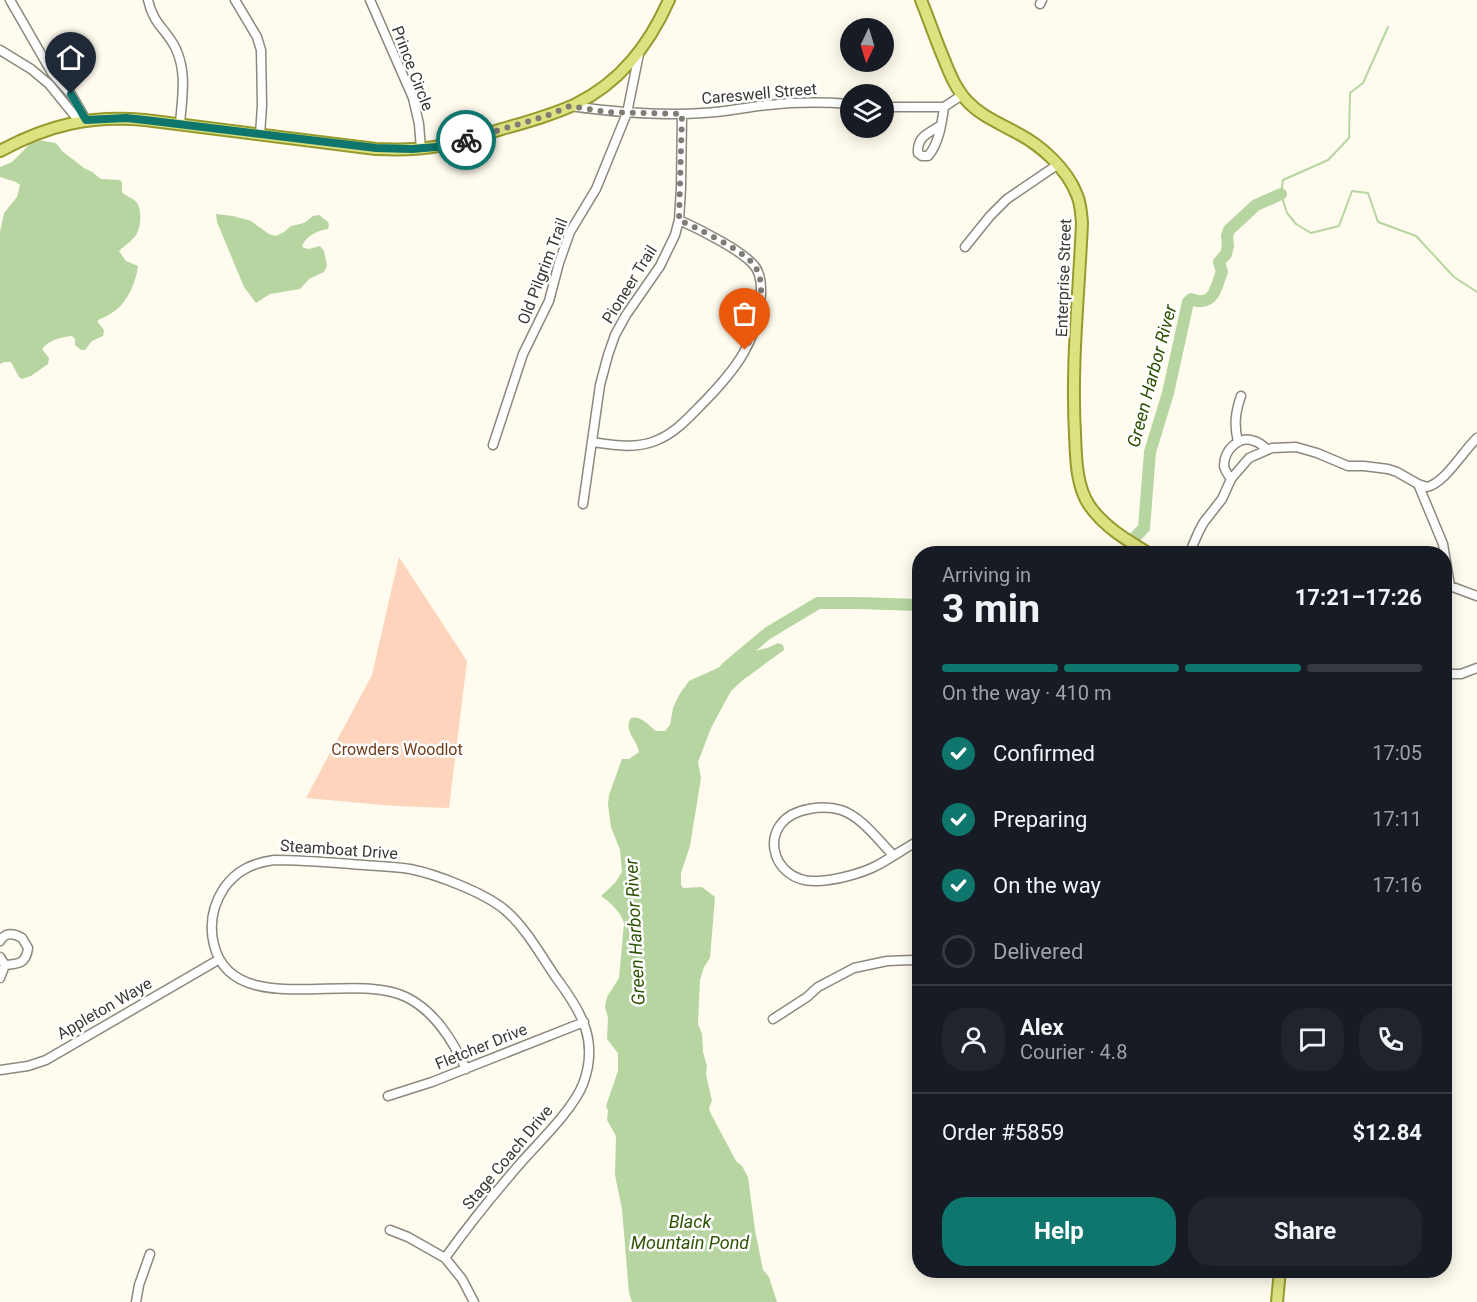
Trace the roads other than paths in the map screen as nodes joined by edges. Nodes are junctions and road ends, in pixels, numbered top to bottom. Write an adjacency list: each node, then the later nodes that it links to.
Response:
1 (10, 0): 16 (street)
2 (147, 0): 17 (street)
3 (235, 0): 19 (street)
4 (370, 0): 20 (street, Prince Circle)
5 (669, 0): 8 (main road)
6 (921, 0): 9 (main road, Enterprise Street)
7 (0, 50): 16 (street)
8 (639, 53): 11 (main road); 14 (street, Old Pilgrim Trail)
9 (962, 95): 13 (street); 22 (main road, Enterprise Street)
10 (840, 104): 15 (street, Careswell Street)
11 (570, 106): 14 (street, Careswell Street); 20 (main road)
12 (894, 107): 13 (street)
13 (944, 107): 18 (street)
14 (627, 113): 15 (street, Careswell Street); 29 (street, Old Pilgrim Trail)
15 (682, 114): 23 (street, Pioneer Trail)
16 (83, 121): 17 (main road); 21 (main road)
17 (180, 124): 19 (main road)
18 (940, 125)
19 (260, 135): 20 (main road)
20 (421, 148)
21 (0, 151)
22 (1057, 165): 24 (street); 34 (main road, Enterprise Street)
23 (679, 220): 27 (street, Pioneer Trail); 27 (street)
24 (965, 247)
25 (1241, 396): 28 (street)
26 (1477, 438): 32 (street)
27 (592, 442): 33 (street, Pioneer Trail)
28 (1238, 442): 30 (street); 31 (street)
29 (493, 445)
30 (1267, 449): 31 (street); 32 (street)
31 (1231, 479): 35 (street)
32 (1418, 483): 36 (street)
33 (583, 504)
34 (1137, 546)
35 (1192, 546)
36 (1443, 546)
37 (1452, 587): 38 (street)
38 (1477, 596)
39 (1477, 668): 40 (street)
40 (1452, 674)
41 (912, 844): 42 (street)
42 (893, 855): 42 (street)
43 (0, 941): 47 (street)
44 (0, 957): 47 (street)
45 (218, 960): 50 (street, Steamboat Drive); 51 (street); 52 (street, Appleton Waye)
46 (912, 960): 49 (street)
47 (5, 965): 48 (street)
48 (0, 978)
49 (773, 1019)
50 (584, 1022): 51 (street, Fletcher Drive); 56 (street, Stage Coach Drive)
51 (466, 1069): 53 (street, Fletcher Drive)
52 (0, 1070)
53 (388, 1096)
54 (390, 1230): 56 (street)
55 (150, 1254): 58 (street)
56 (445, 1258): 59 (street)
57 (1279, 1278): 60 (main road)
58 (136, 1302)
59 (474, 1302)
60 (1277, 1302)

